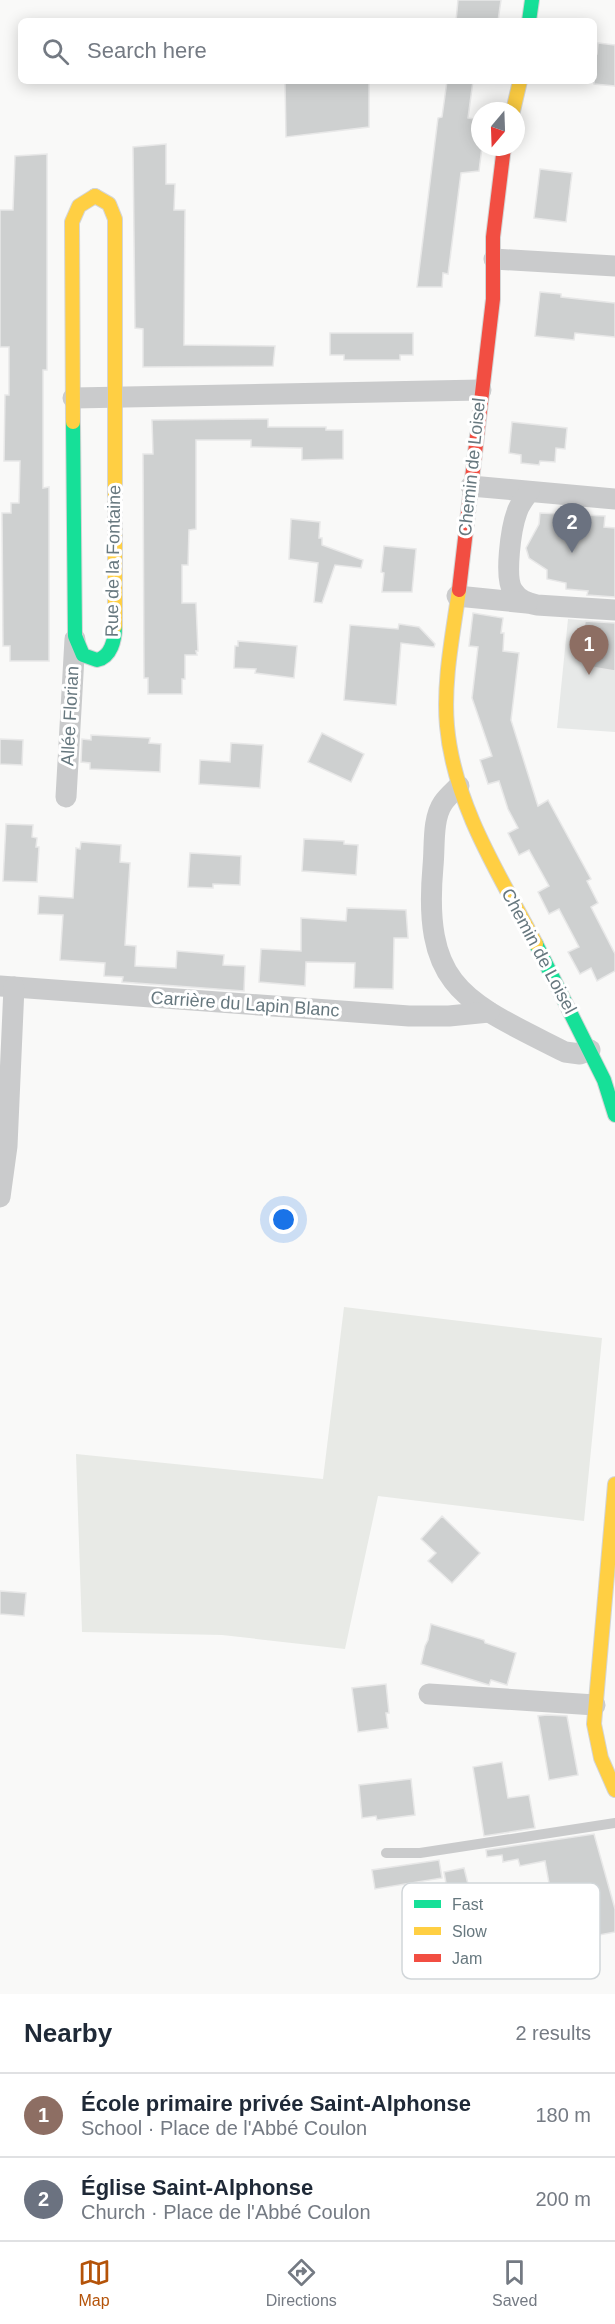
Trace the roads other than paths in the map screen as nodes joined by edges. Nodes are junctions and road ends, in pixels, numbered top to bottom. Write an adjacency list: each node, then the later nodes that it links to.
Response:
1 (532, 0): 2 (street)
2 (529, 18)
3 (519, 84): 4 (street)
4 (515, 102)
5 (503, 156): 6 (street, Chemin de Loisel)
6 (494, 259): 7 (street); 8 (street, Chemin de Loisel)
7 (615, 266)
8 (481, 390): 9 (street); 11 (street, Chemin de Loisel)
9 (115, 397): 10 (street); 10 (street, Rue de la Fontaine); 17 (street, Rue de la Fontaine)
10 (74, 398): 17 (street, Rue de la Fontaine)
11 (471, 486): 12 (street); 14 (street, Chemin de Loisel)
12 (529, 492): 13 (street); 15 (street)
13 (615, 499)
14 (457, 596): 15 (street); 18 (street, Chemin de Loisel)
15 (527, 603): 16 (street)
16 (615, 610)
17 (75, 636): 19 (street, Allée Florian)
18 (459, 786): 21 (street); 22 (street, Chemin de Loisel)
19 (66, 797)
20 (7, 987): 21 (street, Carrière du Lapin Blanc); 24 (street)
21 (489, 1012): 22 (street)
22 (590, 1050): 23 (street, Chemin de Loisel)
23 (615, 1115)
24 (0, 1197)
25 (615, 1484): 27 (street)
26 (429, 1694): 27 (street)
27 (595, 1705): 28 (street)
28 (615, 1790)
29 (615, 1823): 30 (lane)
30 (386, 1853)

